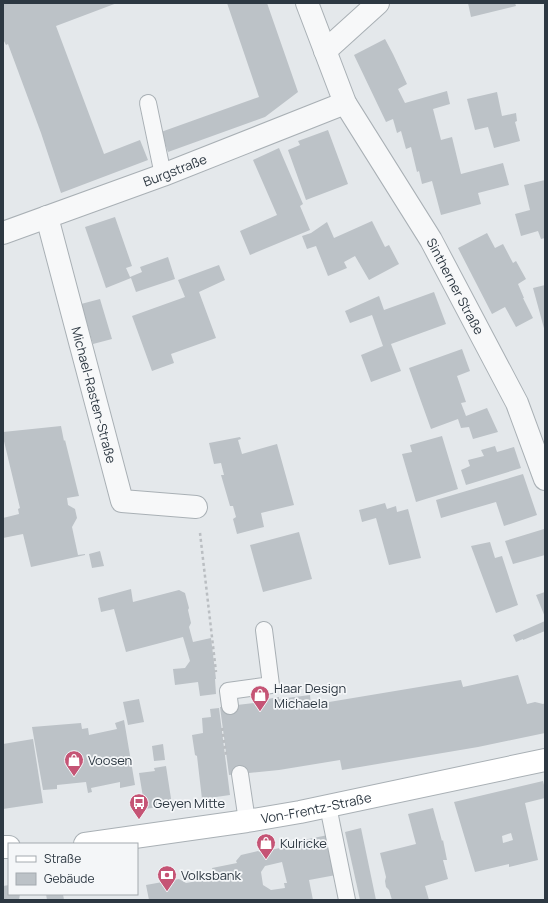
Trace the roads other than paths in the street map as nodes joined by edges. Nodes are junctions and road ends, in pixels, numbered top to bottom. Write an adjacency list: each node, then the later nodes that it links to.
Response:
1 (307, 3): 3 (street, Sintherner Straße)
2 (378, 3): 3 (street)
3 (325, 51): 5 (street, Sintherner Straße)
4 (148, 103): 6 (lane)
5 (345, 103): 6 (street, Burgstraße); 9 (street, Sintherner Straße)
6 (163, 176): 7 (street, Burgstraße)
7 (46, 217): 8 (street, Burgstraße); 10 (street, Michael-Rasten-Straße)
8 (3, 233)
9 (545, 480)
10 (196, 507)
11 (264, 630): 12 (lane)
12 (230, 706)
13 (545, 760): 15 (street, Von-Frentz-Straße)
14 (240, 774): 16 (lane)
15 (328, 806): 16 (street, Von-Frentz-Straße); 18 (lane)
16 (247, 821): 17 (street, Von-Frentz-Straße)
17 (92, 843)
18 (347, 900)

